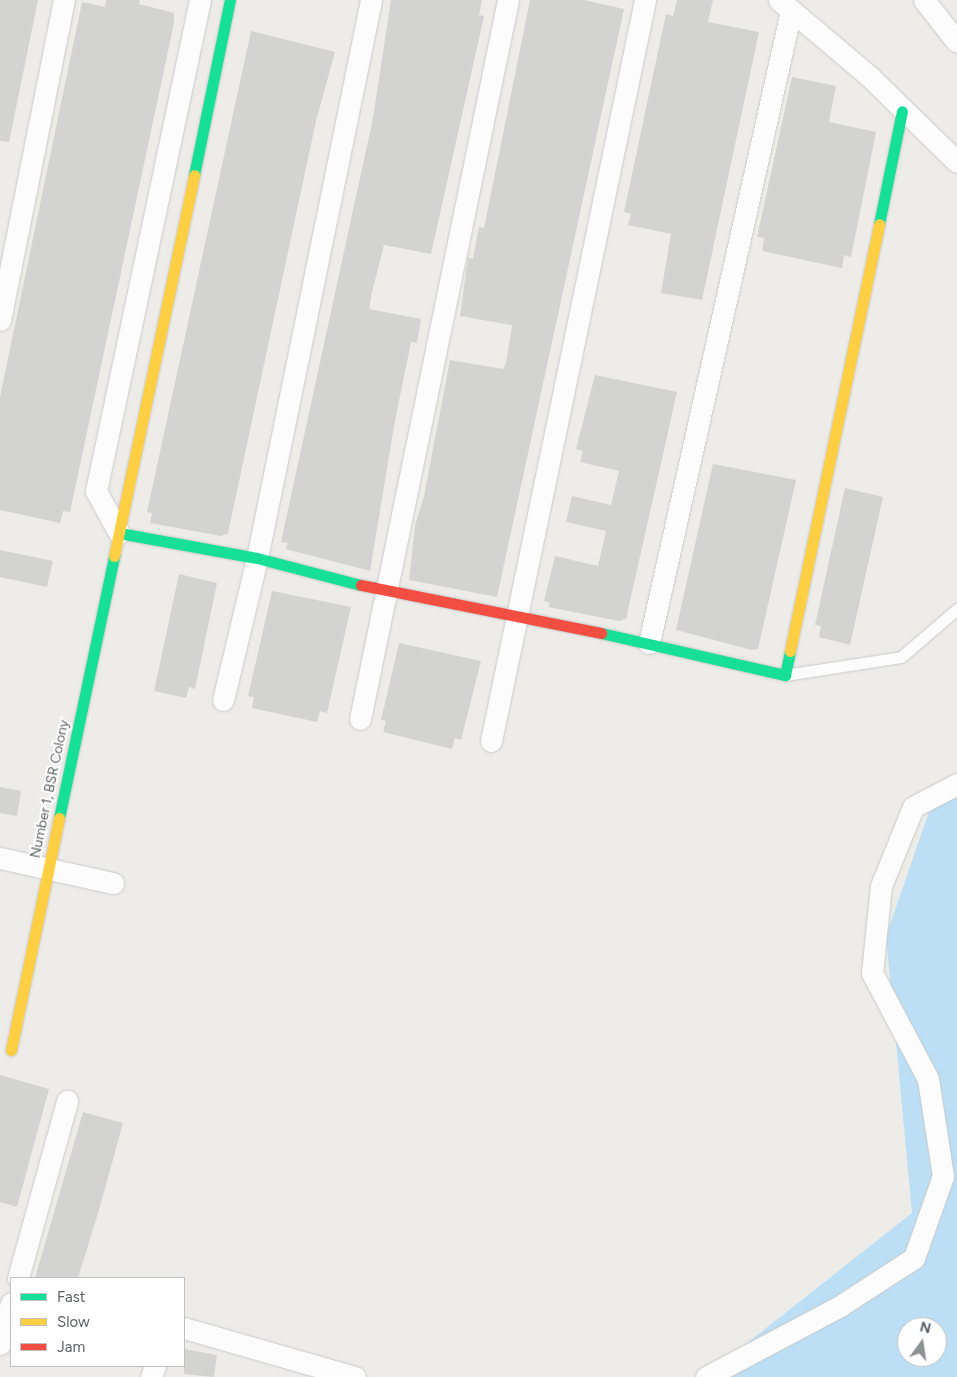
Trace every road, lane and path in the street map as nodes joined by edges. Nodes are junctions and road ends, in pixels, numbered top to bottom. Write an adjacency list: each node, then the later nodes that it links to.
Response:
1 (64, 0): 12 (street)
2 (200, 0): 13 (street)
3 (230, 0): 13 (street, Number 1, BSR Colony)
4 (371, 0): 14 (street)
5 (508, 0): 15 (street)
6 (645, 0): 17 (street)
7 (924, 0): 9 (street)
8 (785, 5): 10 (street); 18 (street)
9 (957, 42)
10 (902, 111): 11 (street); 19 (street)
11 (957, 162)
12 (0, 320)
13 (119, 533): 14 (street); 25 (street, Number 1, BSR Colony)
14 (257, 558): 15 (street); 20 (street)
15 (386, 591): 17 (street); 21 (street)
16 (957, 609): 19 (lane)
17 (519, 616): 18 (street); 22 (street)
18 (649, 643): 19 (street)
19 (785, 675)
20 (223, 700)
21 (360, 719)
22 (491, 741)
23 (957, 784): 35 (street)
24 (0, 858): 25 (street)
25 (49, 870): 26 (street); 27 (street, Number 1, BSR Colony)
26 (113, 884)
27 (11, 1050)
28 (67, 1101): 29 (street)
29 (18, 1277)
30 (10, 1307): 32 (street)
31 (185, 1328): 33 (street)
32 (0, 1344)
33 (290, 1368): 34 (street)
34 (355, 1377)
35 (706, 1377)

